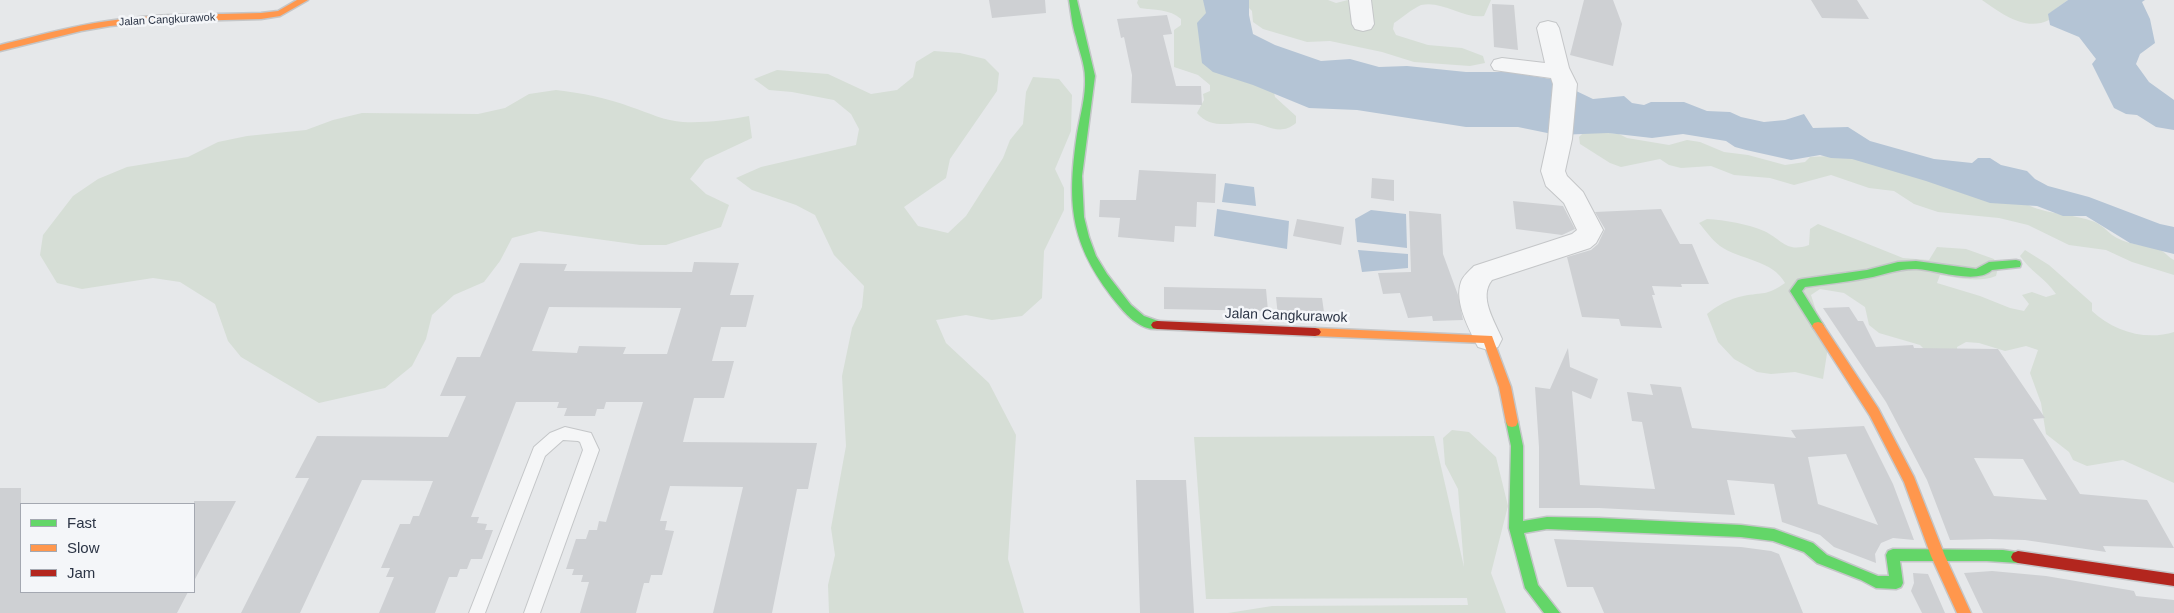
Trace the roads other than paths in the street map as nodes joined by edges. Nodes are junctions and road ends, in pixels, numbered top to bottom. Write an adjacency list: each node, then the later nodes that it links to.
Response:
1 (304, 0): 6 (street, Jalan Cangkurawok)
2 (1073, 0): 10 (street, Jalan Cangkurawok)
3 (1360, 0): 4 (street)
4 (1363, 24)
5 (1548, 28): 8 (street)
6 (0, 48)
7 (1502, 65): 8 (street)
8 (1562, 78): 10 (street)
9 (2016, 264): 12 (street)
10 (1488, 339): 11 (street)
11 (1516, 528): 12 (street); 16 (street)
12 (1938, 556): 13 (street); 17 (street)
13 (2174, 580)
14 (477, 613): 15 (lane)
15 (532, 613)
16 (1553, 613)
17 (1964, 613)

